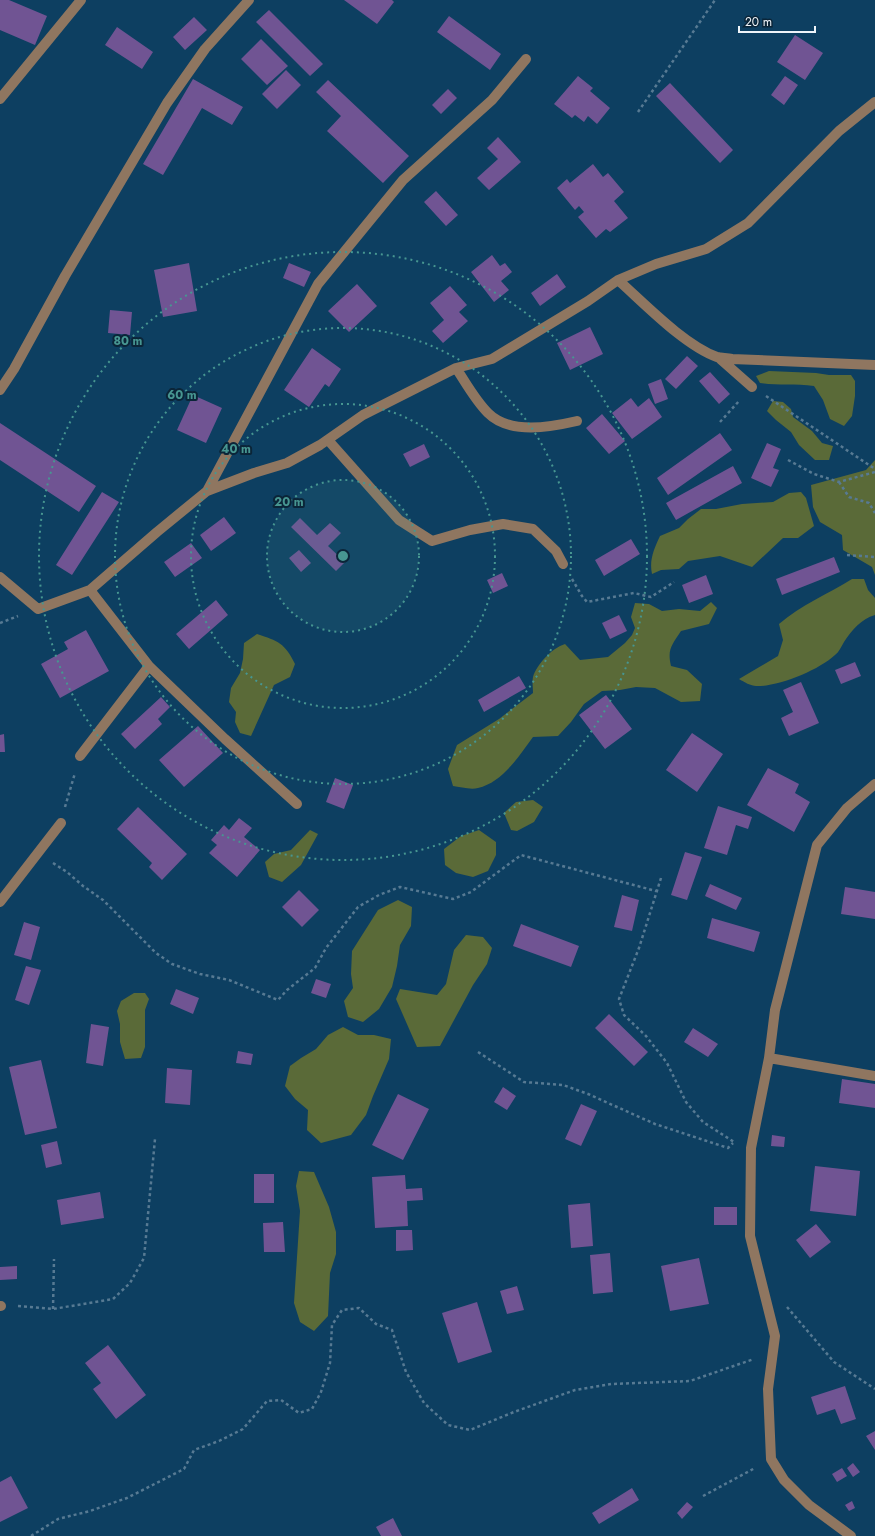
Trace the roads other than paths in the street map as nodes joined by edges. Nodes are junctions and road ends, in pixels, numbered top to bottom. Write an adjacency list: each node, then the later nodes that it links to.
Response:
1 (81, 0): 4 (street)
2 (249, 0): 11 (street)
3 (526, 59): 14 (street)
4 (0, 99)
5 (875, 102): 6 (street)
6 (618, 280): 7 (street); 9 (street)
7 (718, 357): 8 (street); 10 (street)
8 (875, 365)
9 (456, 368): 12 (street); 13 (street)
10 (752, 387)
11 (0, 390)
12 (577, 421)
13 (328, 440): 14 (street); 15 (street)
14 (206, 491): 17 (street)
15 (563, 564)
16 (0, 577): 17 (street)
17 (90, 590): 18 (street)
18 (149, 666): 19 (street); 21 (street)
19 (80, 756)
20 (875, 784): 24 (street)
21 (297, 804)
22 (61, 822): 23 (street)
23 (0, 902)
24 (768, 1058): 25 (street); 26 (street)
25 (875, 1076)
26 (851, 1536)

